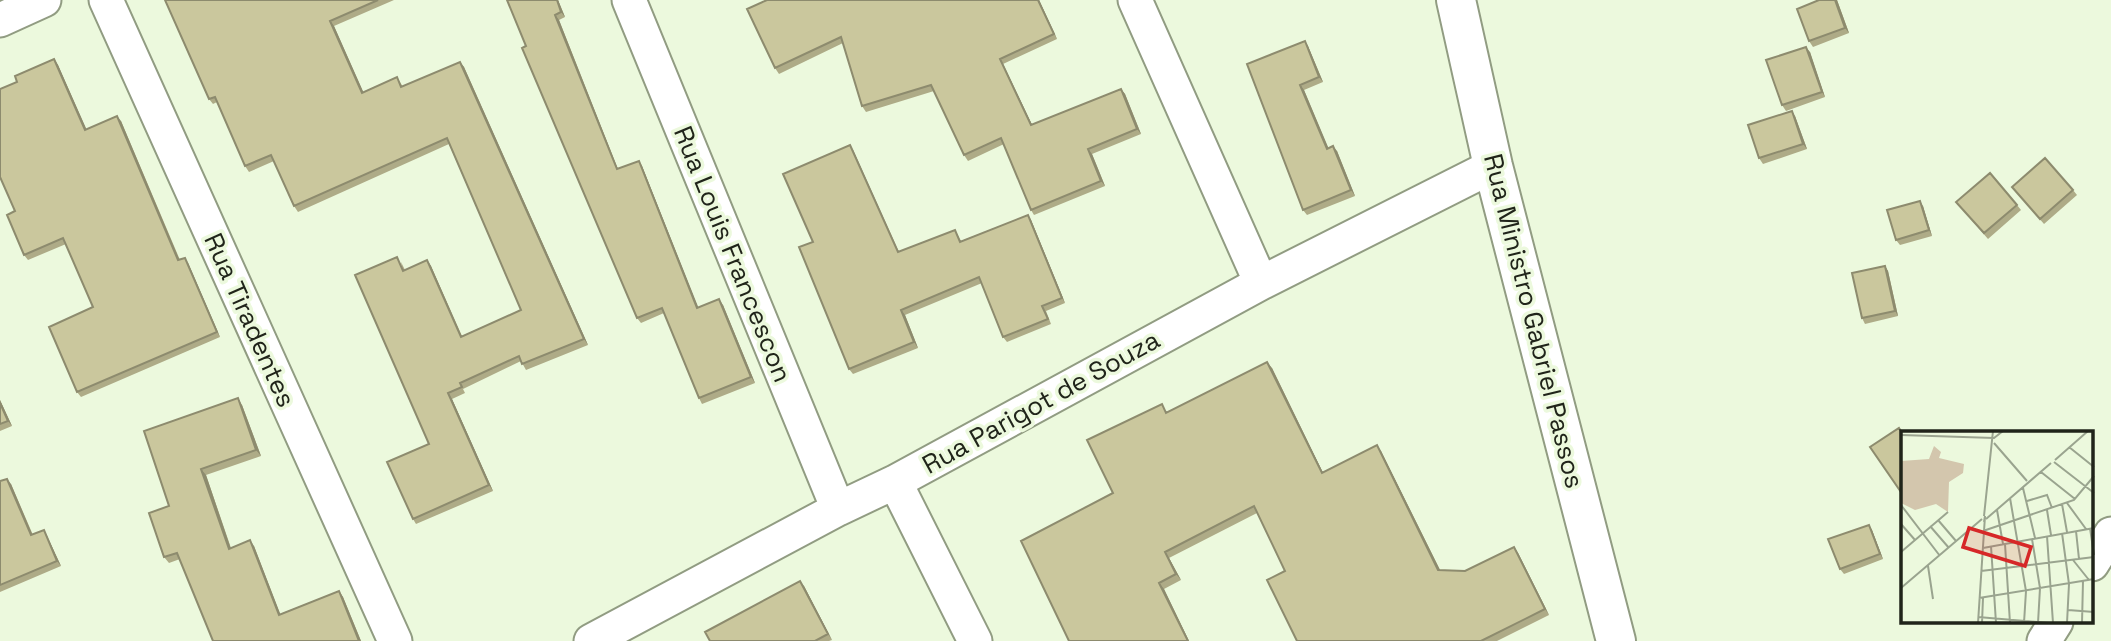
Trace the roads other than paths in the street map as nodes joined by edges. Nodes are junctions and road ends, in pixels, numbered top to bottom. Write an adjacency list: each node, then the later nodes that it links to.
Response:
1 (44, 0): 6 (street)
2 (106, 0): 14 (street, Rua Tiradentes)
3 (629, 0): 10 (street, Rua Louis Francescon)
4 (1135, 0): 8 (street)
5 (1457, 0): 7 (main road, Rua Ministro Gabriel Passos)
6 (0, 20)
7 (1493, 166): 8 (street, Rua Parigot de Souza); 17 (main road, Rua Ministro Gabriel Passos)
8 (1261, 283): 9 (street, Rua Parigot de Souza)
9 (895, 482): 10 (street, Rua Parigot de Souza); 16 (street)
10 (838, 509): 15 (street, Rua Parigot de Souza)
11 (2111, 534): 12 (street)
12 (2094, 561)
13 (2055, 624): 18 (street)
14 (395, 641)
15 (591, 641)
16 (975, 641)
17 (1616, 641)
18 (2043, 641)

